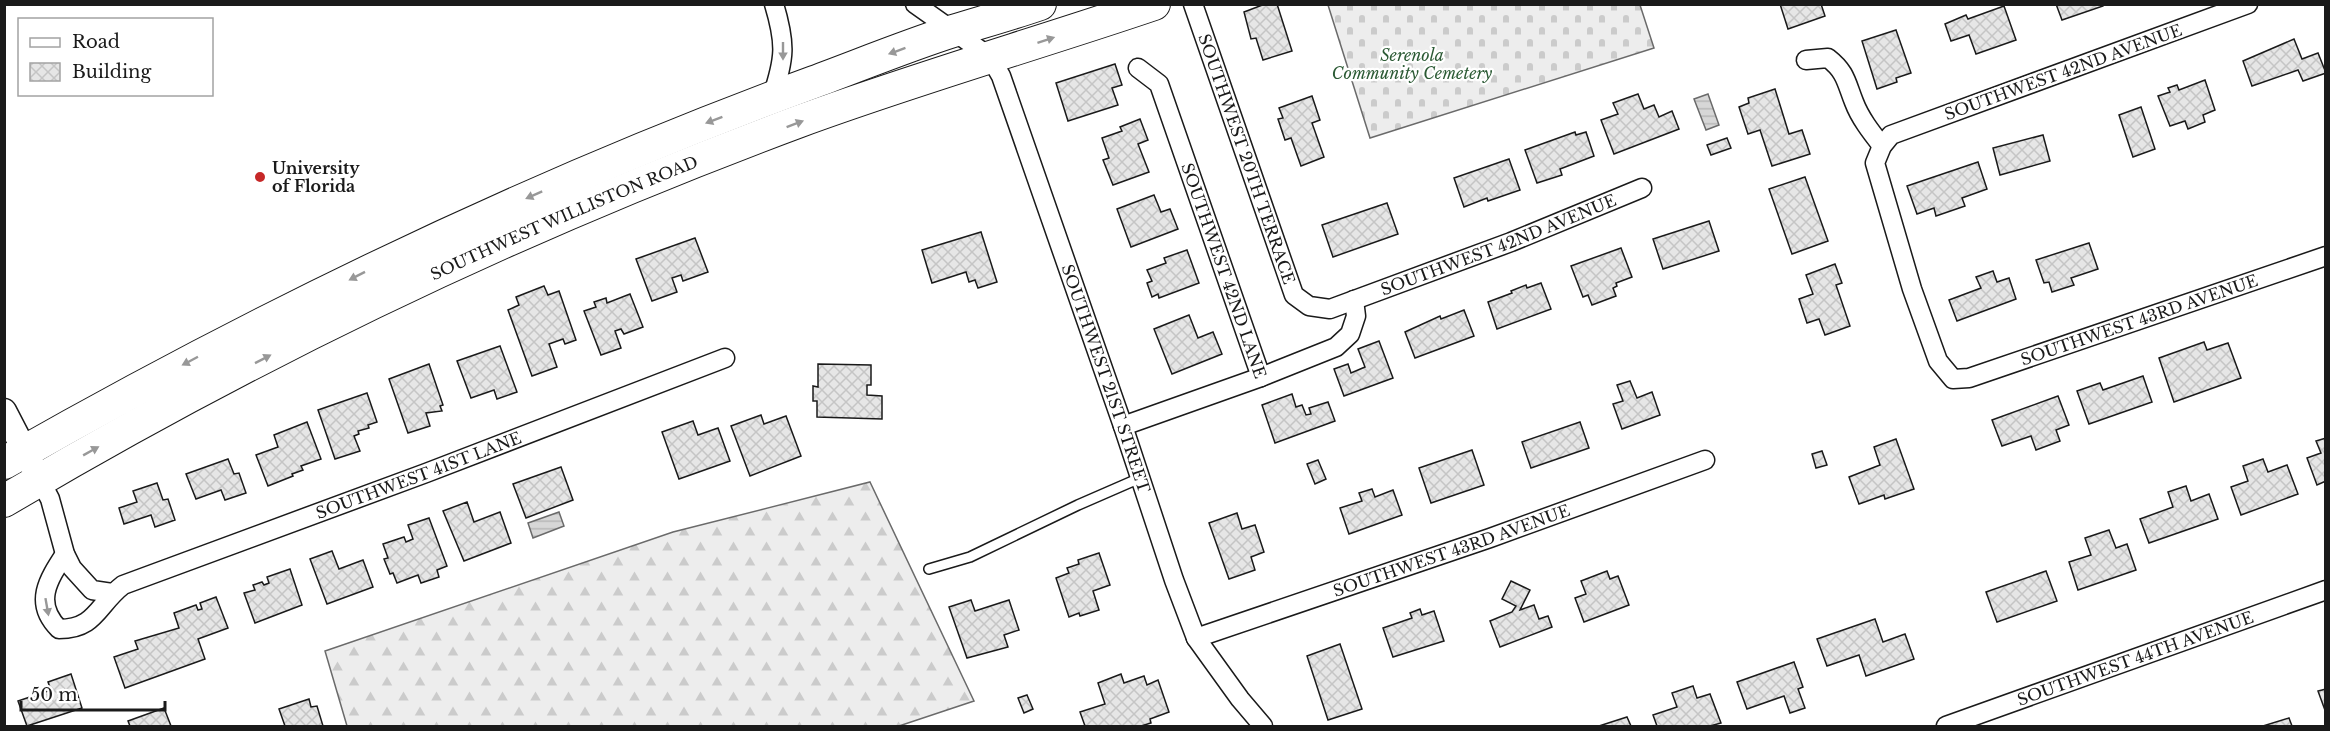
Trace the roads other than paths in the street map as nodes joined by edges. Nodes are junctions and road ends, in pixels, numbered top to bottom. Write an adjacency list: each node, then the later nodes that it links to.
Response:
1 (774, 4): 11 (street, one-way to 11)
2 (915, 4): 7 (street, SOUTHWEST 21ST STREET)
3 (1040, 4): 7 (highway, SOUTHWEST WILLISTON ROAD)
4 (1154, 4): 8 (highway, SOUTHWEST WILLISTON ROAD, one-way to 4)
5 (1192, 4): 16 (street, SOUTHWEST 20TH TERRACE)
6 (2248, 4): 12 (street, SOUTHWEST 42ND AVENUE)
7 (952, 31): 8 (street, SOUTHWEST 21ST STREET); 11 (highway, SOUTHWEST WILLISTON ROAD, one-way to 11)
8 (990, 57): 20 (street, SOUTHWEST 21ST STREET); 24 (highway, SOUTHWEST WILLISTON ROAD, one-way to 8)
9 (1806, 60): 12 (street)
10 (1138, 68): 18 (street, SOUTHWEST 42ND LANE)
11 (772, 97): 21 (highway, SOUTHWEST WILLISTON ROAD, one-way to 21)
12 (1882, 146): 14 (street, SOUTHWEST 43RD AVENUE)
13 (1642, 188): 15 (street, SOUTHWEST 42ND AVENUE)
14 (2325, 256)
15 (1354, 300): 16 (street, SOUTHWEST 42ND AVENUE); 18 (street)
16 (1309, 306)
17 (725, 358): 29 (street, SOUTHWEST 41ST LANE)
18 (1261, 377): 20 (street, SOUTHWEST 42ND LANE)
19 (4, 411): 21 (street)
20 (1123, 426): 23 (street, SOUTHWEST 21ST STREET)
21 (14, 458): 24 (street)
22 (1705, 460): 30 (street, SOUTHWEST 43RD AVENUE)
23 (1140, 478): 27 (lane); 30 (street, SOUTHWEST 21ST STREET)
24 (40, 480): 25 (highway, SOUTHWEST WILLISTON ROAD); 26 (street)
25 (4, 501)
26 (65, 554): 29 (street); 29 (street, one-way to 29)
27 (929, 569)
28 (2325, 590): 32 (street, SOUTHWEST 44TH AVENUE)
29 (112, 593)
30 (1196, 639): 31 (street, SOUTHWEST 21ST STREET)
31 (1262, 726)
32 (1946, 726)

